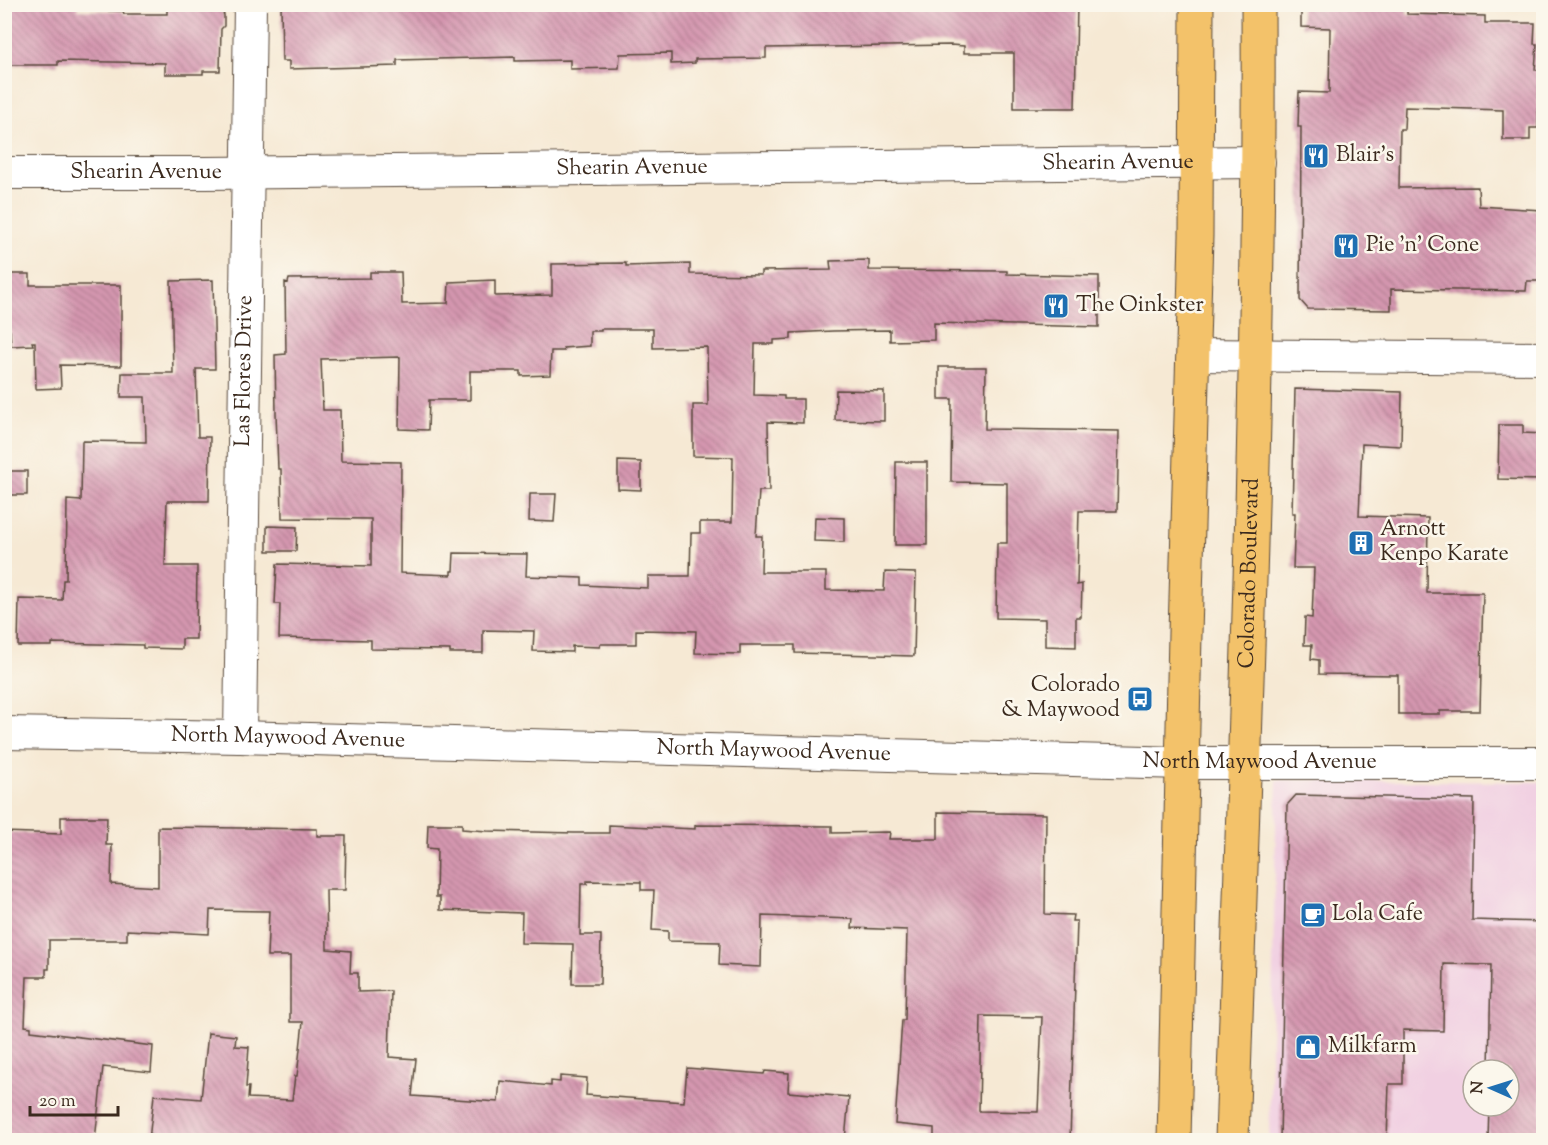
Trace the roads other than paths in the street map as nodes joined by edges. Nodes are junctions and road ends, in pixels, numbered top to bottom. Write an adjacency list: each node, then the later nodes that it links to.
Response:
1 (250, 4): 7 (street, Las Flores Drive)
2 (1197, 4): 4 (main road)
3 (1258, 4): 5 (main road, Colorado Boulevard)
4 (1198, 161): 5 (street, Shearin Avenue); 7 (street, Shearin Avenue); 8 (main road)
5 (1259, 162): 9 (main road, Colorado Boulevard)
6 (4, 172): 7 (street, Shearin Avenue)
7 (247, 172): 12 (street, Las Flores Drive)
8 (1194, 355): 9 (street); 13 (main road)
9 (1255, 356): 10 (street); 14 (main road, Colorado Boulevard)
10 (1544, 358)
11 (4, 733): 12 (street, North Maywood Avenue)
12 (240, 737): 13 (street, North Maywood Avenue)
13 (1183, 763): 14 (street, North Maywood Avenue); 16 (main road)
14 (1244, 763): 15 (street, North Maywood Avenue); 17 (main road, Colorado Boulevard)
15 (1544, 763)
16 (1174, 1140)
17 (1232, 1140)

